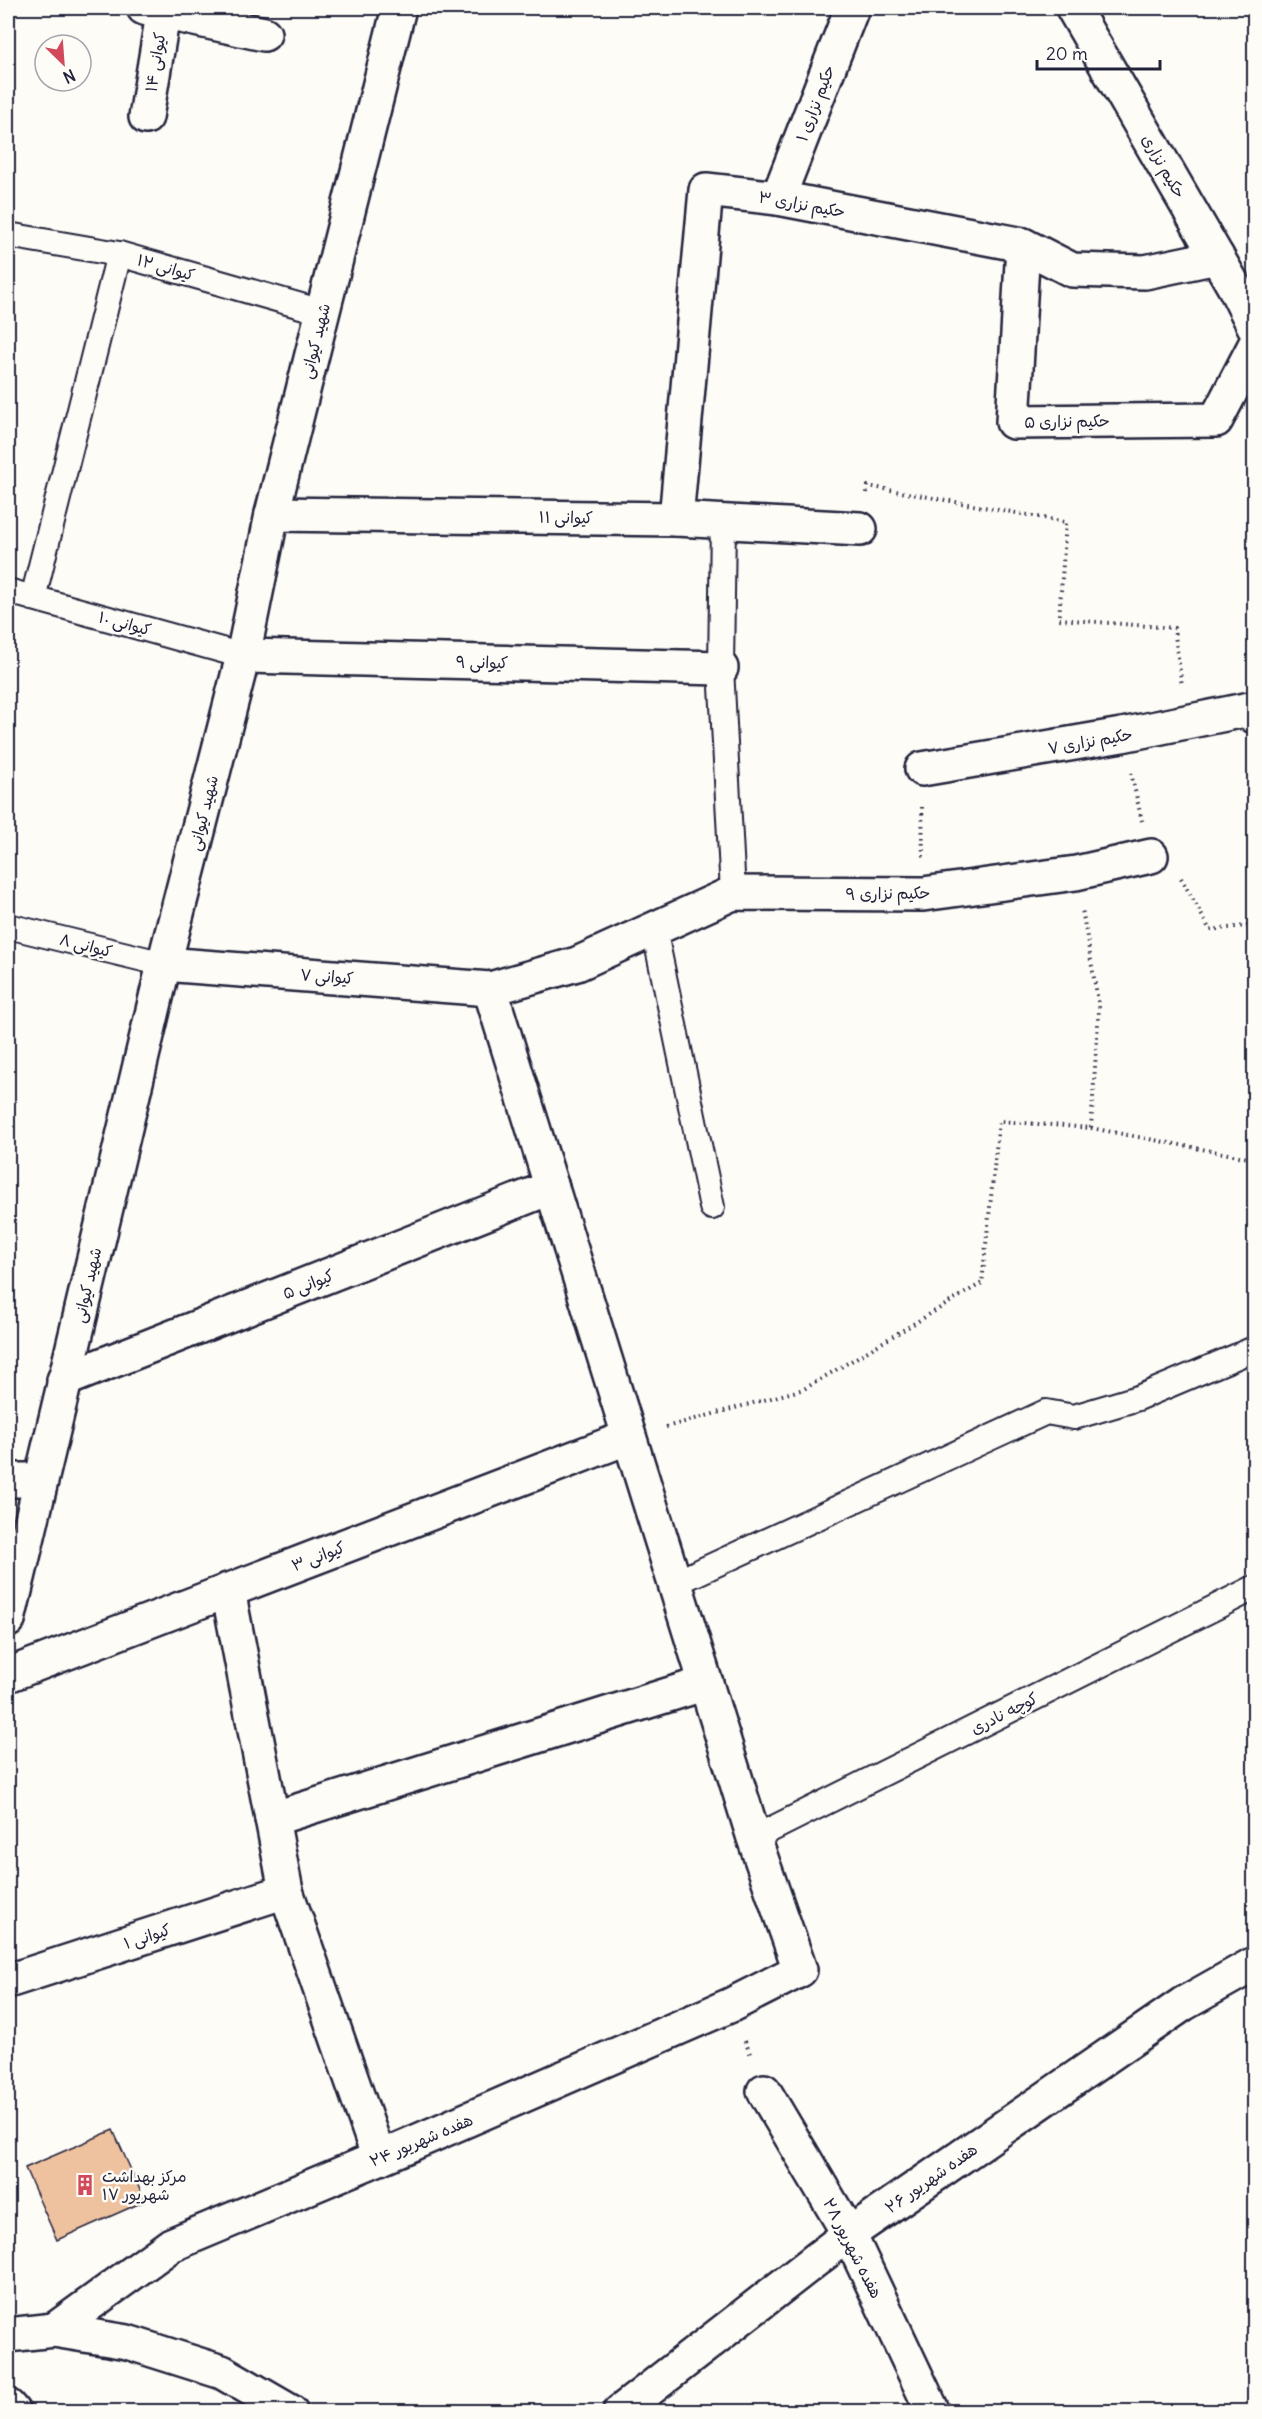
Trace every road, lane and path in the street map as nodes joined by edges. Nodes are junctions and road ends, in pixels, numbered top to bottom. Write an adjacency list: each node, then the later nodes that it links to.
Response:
1 (157, 8): 5 (street); 6 (street, کیوانی ۱۴)
2 (399, 8): 13 (street, شهید کیوانی)
3 (852, 8): 7 (street, حکیم نزاری ۱)
4 (1072, 8): 11 (street, حکیم نزاری)
5 (264, 34)
6 (146, 117)
7 (778, 198): 9 (street, حکیم نزاری ۳); 17 (street, حکیم نزاری ۳)
8 (8, 235): 10 (lane, کیوانی ۱۲)
9 (1023, 245): 11 (street, حکیم نزاری ۳); 15 (street, حکیم نزاری ۵)
10 (119, 254): 13 (lane, کیوانی ۱۲); 21 (lane)
11 (1216, 257): 12 (street, حکیم نزاری)
12 (1245, 287): 14 (street, حکیم نزاری)
13 (322, 312): 16 (street, شهید کیوانی)
14 (1254, 326)
15 (1254, 347)
16 (272, 514): 17 (street, کیوانی ۱۱); 22 (street, شهید کیوانی)
17 (676, 519): 18 (street, کیوانی ۱۱)
18 (723, 522): 19 (street, کیوانی ۱۱); 23 (lane)
19 (860, 529): 25 (path)
20 (8, 591): 21 (lane, کیوانی ۱۰)
21 (33, 598): 22 (lane, کیوانی ۱۰)
22 (243, 656): 23 (street, کیوانی ۹); 35 (street, شهید کیوانی)
23 (721, 668): 30 (lane)
24 (1254, 716): 25 (street, حکیم نزاری ۷)
25 (1187, 722): 26 (street, حکیم نزاری ۷)
26 (1122, 735): 27 (street, حکیم نزاری ۷); 28 (path)
27 (922, 769): 31 (path)
28 (1151, 856): 29 (street, حکیم نزاری ۹); 32 (path)
29 (1076, 873): 31 (street, حکیم نزاری ۹); 37 (path)
30 (733, 893): 31 (street, حکیم نزاری ۹); 34 (street, حکیم نزاری ۹)
31 (923, 894)
32 (1254, 925)
33 (8, 926): 35 (lane, کیوانی ۸)
34 (654, 929): 36 (street, حکیم نزاری ۹); 40 (lane)
35 (164, 964): 36 (street, کیوانی ۷); 42 (street, شهید کیوانی)
36 (490, 989): 39 (street)
37 (1091, 1128): 38 (path); 43 (path)
38 (1254, 1158)
39 (552, 1187): 42 (street, کیوانی ۵); 43 (street)
40 (712, 1207)
41 (1254, 1349): 46 (lane)
42 (64, 1380): 45 (street, شهید کیوانی)
43 (629, 1437): 46 (street); 48 (street, کیوانی ۳)
44 (8, 1480): 45 (street)
45 (41, 1480): 49 (street, شهید کیوانی)
46 (675, 1583): 51 (street)
47 (1254, 1588): 53 (lane, کوچه نادری)
48 (228, 1590): 50 (street, کیوانی ۳); 52 (street)
49 (8, 1620)
50 (8, 1675)
51 (706, 1683): 52 (street); 53 (street)
52 (272, 1819): 54 (street)
53 (754, 1838): 57 (street, هفده شهریور ۲۴)
54 (286, 1891): 56 (street, کیوانی ۱); 59 (street)
55 (1254, 1964): 60 (street, هفده شهریور ۲۶)
56 (8, 1981)
57 (731, 2005): 58 (path); 59 (street, هفده شهریور ۲۴)
58 (764, 2091): 60 (street, هفده شهریور ۲۸)
59 (379, 2158): 61 (street, هفده شهریور ۲۴)
60 (849, 2234): 66 (street, هفده شهریور ۲۶); 67 (street, هفده شهریور ۲۸)
61 (54, 2330): 62 (street); 65 (street)
62 (8, 2336)
63 (8, 2406): 64 (street)
64 (13, 2412)
65 (291, 2412)
66 (620, 2412)
67 (933, 2412)

